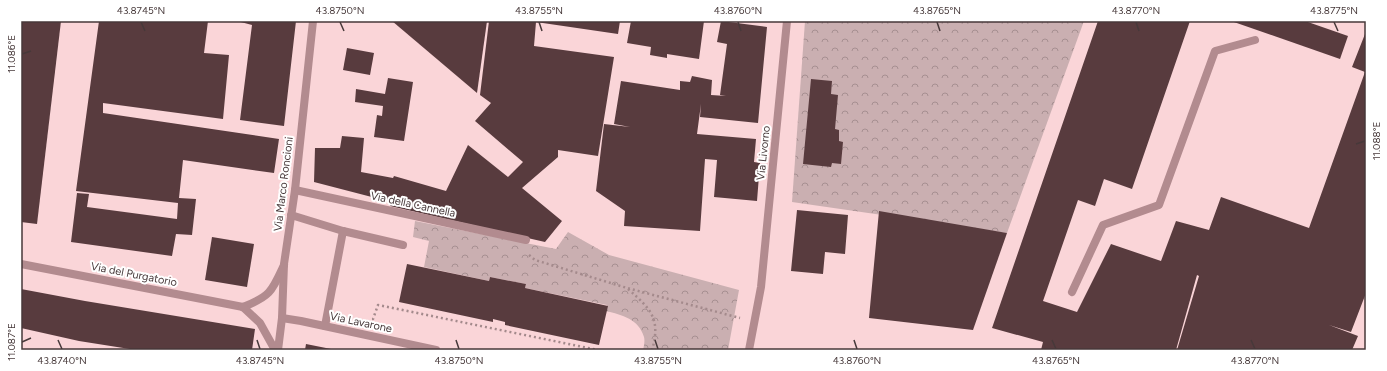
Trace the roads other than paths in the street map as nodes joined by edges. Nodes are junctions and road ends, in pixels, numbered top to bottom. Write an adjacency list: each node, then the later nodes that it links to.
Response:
1 (313, 21): 4 (street, Via Marco Roncioni)
2 (787, 21): 17 (street, Via Livorno)
3 (1255, 40): 11 (street)
4 (295, 190): 5 (street, Via Marco Roncioni); 7 (street, Via della Cannella)
5 (291, 215): 6 (street); 10 (street, Via Marco Roncioni)
6 (343, 231): 8 (street); 14 (street)
7 (526, 240)
8 (404, 245)
9 (21, 264): 12 (street, Via del Purgatorio)
10 (284, 264): 12 (street); 13 (street, Via Marco Roncioni)
11 (1072, 292)
12 (243, 307): 15 (street)
13 (282, 318): 14 (street, Via Lavarone); 15 (street, Via Marco Roncioni)
14 (325, 326): 16 (street, Via Lavarone)
15 (277, 350)
16 (436, 350)
17 (749, 350)

